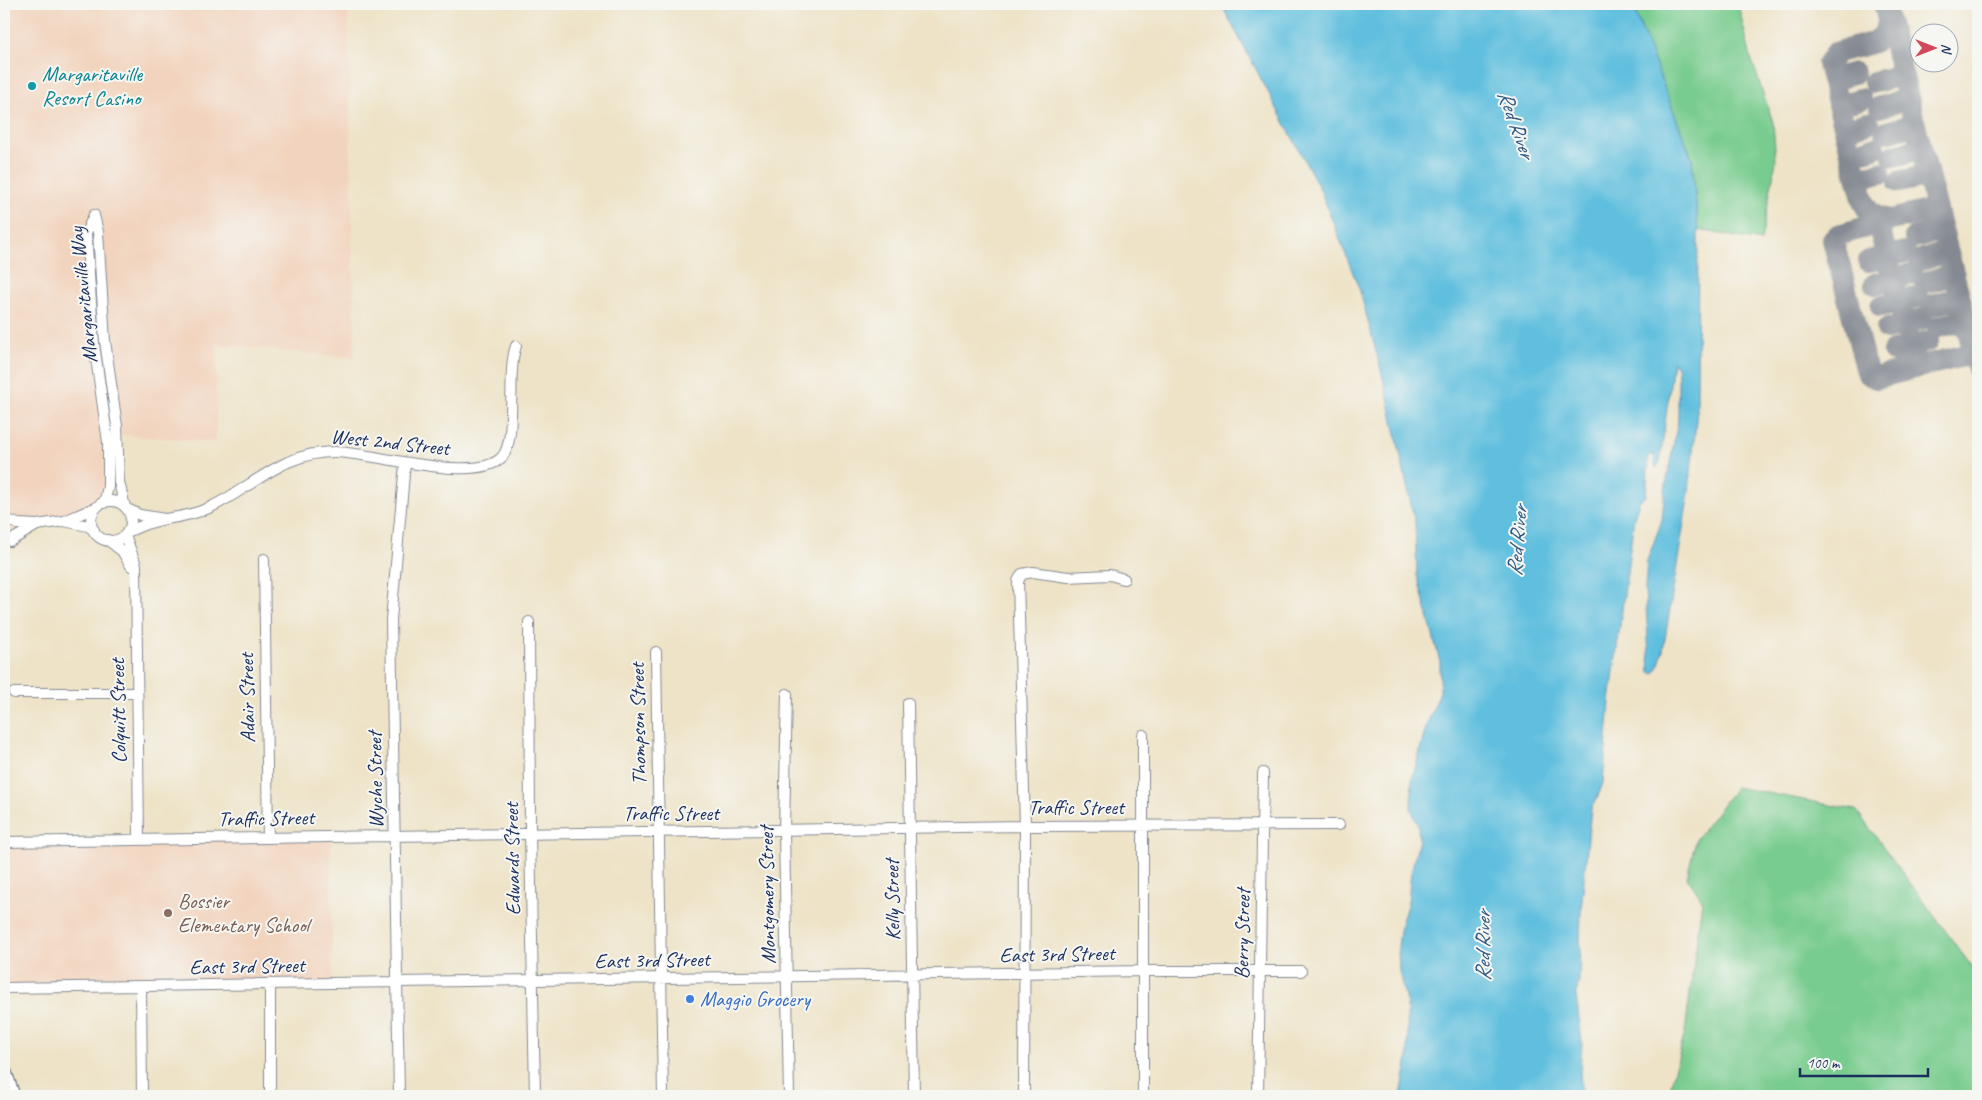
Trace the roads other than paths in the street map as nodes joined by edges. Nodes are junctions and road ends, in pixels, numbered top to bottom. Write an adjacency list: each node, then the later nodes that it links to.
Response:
1 (516, 346): 2 (street, West 2nd Street)
2 (405, 463): 6 (street, West 2nd Street); 32 (street, Wyche Street)
3 (101, 505): 4 (street); 4 (street, Margaritaville Way); 7 (street); 9 (street)
4 (126, 508): 6 (street, West 2nd Street); 10 (street)
5 (6, 518): 8 (street); 12 (street)
6 (165, 519): 10 (street, West 2nd Street)
7 (64, 521): 8 (street); 9 (street)
8 (37, 525): 12 (street)
9 (94, 530): 11 (street)
10 (126, 533): 11 (street); 15 (street, Colquitt Street)
11 (108, 540): 15 (street, Colquitt Street)
12 (7, 545)
13 (264, 559): 33 (street, Adair Street)
14 (1124, 579): 27 (street)
15 (135, 581): 19 (street, Colquitt Street)
16 (529, 622): 31 (street, Edwards Street)
17 (656, 652): 29 (street, Thompson Street)
18 (14, 693): 19 (street)
19 (137, 693): 34 (street, Colquitt Street)
20 (787, 694): 30 (street, Montgomery Street)
21 (908, 703): 28 (street, Kelly Street)
22 (1143, 734): 24 (street)
23 (1263, 773): 25 (street, Berry Street)
24 (1143, 825): 25 (street, Traffic Street); 27 (street, Traffic Street); 36 (street)
25 (1263, 825): 26 (street, Traffic Street); 37 (street, Berry Street)
26 (1338, 825)
27 (1025, 826): 28 (street, Traffic Street); 39 (street)
28 (910, 828): 30 (street, Traffic Street); 40 (street, Kelly Street)
29 (658, 831): 30 (street, Traffic Street); 31 (street, Traffic Street); 42 (street, Thompson Street)
30 (784, 831): 41 (street, Montgomery Street)
31 (530, 833): 32 (street, Traffic Street); 43 (street, Edwards Street)
32 (395, 834): 33 (street, Traffic Street); 44 (street, Wyche Street)
33 (268, 837): 34 (street, Traffic Street)
34 (139, 839): 35 (street, Traffic Street)
35 (4, 842)
36 (1144, 971): 37 (street, East 3rd Street); 39 (street, East 3rd Street); 58 (street)
37 (1260, 971): 38 (street, East 3rd Street); 59 (street, Berry Street)
38 (1301, 971)
39 (1024, 973): 40 (street, East 3rd Street); 57 (street)
40 (913, 974): 41 (street, East 3rd Street); 56 (street, Kelly Street)
41 (786, 976): 42 (street, East 3rd Street); 55 (street, Montgomery Street)
42 (662, 978): 43 (street, East 3rd Street); 54 (street, Thompson Street)
43 (533, 980): 44 (street, East 3rd Street); 53 (street, Edwards Street)
44 (397, 982): 45 (street, East 3rd Street); 52 (street, Wyche Street)
45 (270, 985): 46 (street, East 3rd Street); 51 (street)
46 (141, 986): 47 (street, East 3rd Street); 50 (street)
47 (4, 988)
48 (4, 1073): 49 (main road)
49 (12, 1096)
50 (142, 1096)
51 (270, 1096)
52 (399, 1096)
53 (535, 1096)
54 (663, 1096)
55 (789, 1096)
56 (914, 1096)
57 (1024, 1096)
58 (1143, 1096)
59 (1258, 1096)

